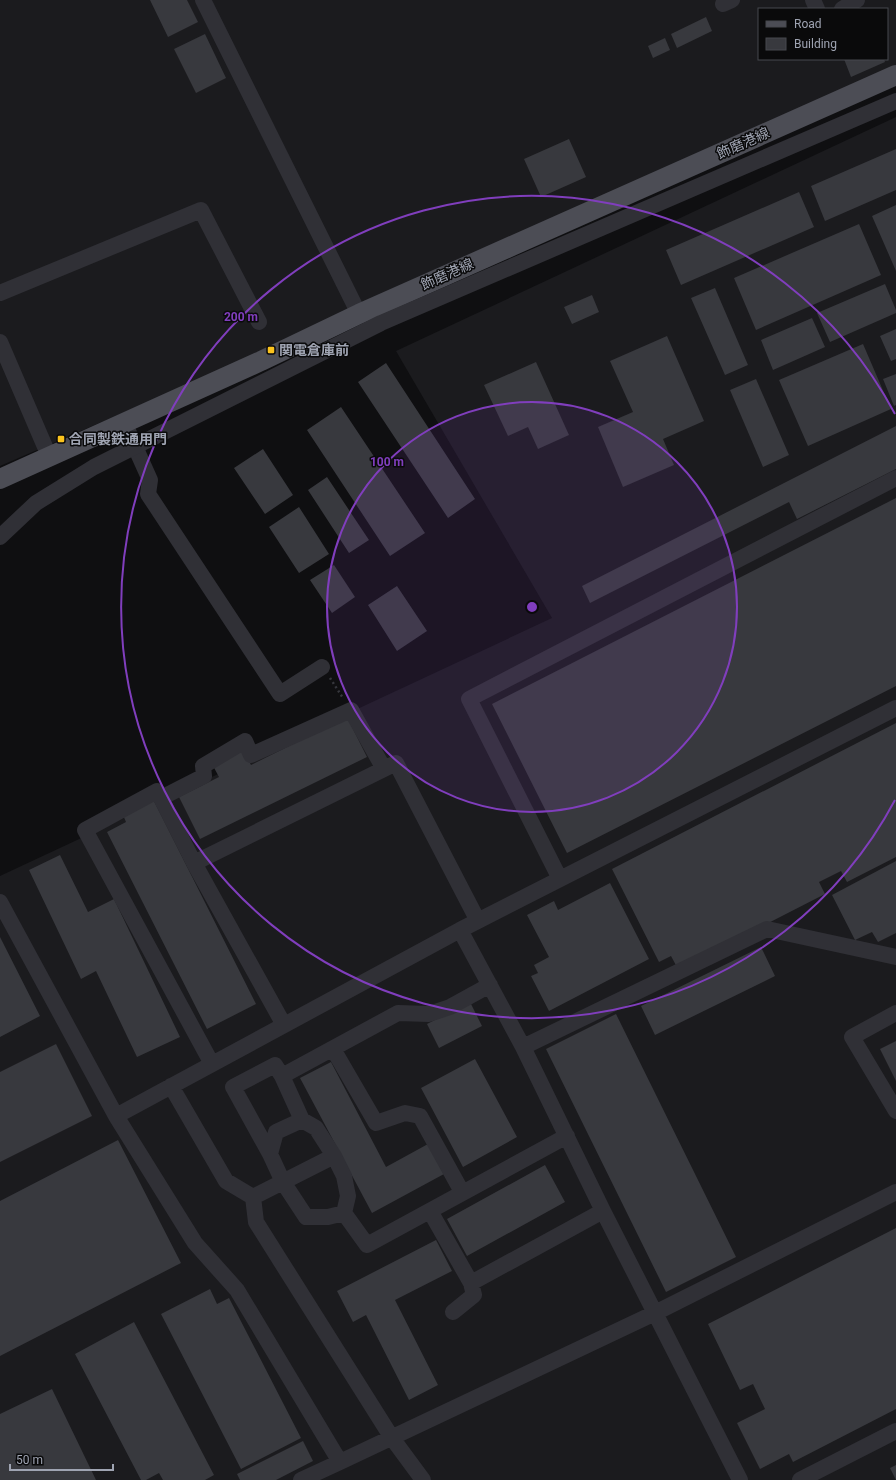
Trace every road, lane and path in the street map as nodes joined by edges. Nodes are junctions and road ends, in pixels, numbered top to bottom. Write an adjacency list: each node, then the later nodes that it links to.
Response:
1 (202, 0): 7 (street)
2 (857, 0): 3 (street)
3 (844, 8)
4 (896, 75): 7 (main road, 飾磨港線)
5 (896, 101): 14 (street, bridge)
6 (0, 293): 8 (street)
7 (359, 314): 10 (main road, 飾磨港線)
8 (259, 322)
9 (0, 342): 11 (street)
10 (124, 422): 11 (main road, 飾磨港線); 15 (street)
11 (49, 456): 13 (main road, 飾磨港線)
12 (896, 478): 21 (street)
13 (0, 479)
14 (0, 537)
15 (324, 670): 17 (path)
16 (896, 708): 21 (street)
17 (351, 710): 18 (street); 19 (street)
18 (384, 769): 20 (street); 23 (street)
19 (161, 798): 20 (street); 31 (street)
20 (194, 863): 28 (street)
21 (560, 879): 23 (street)
22 (0, 902): 35 (street)
23 (478, 921): 24 (street)
24 (460, 930): 26 (street); 28 (street)
25 (896, 957): 29 (street)
26 (490, 985): 29 (street); 30 (street)
27 (896, 1013): 34 (street)
28 (284, 1025): 31 (street)
29 (523, 1047): 37 (street)
30 (333, 1049): 32 (street); 41 (street)
31 (212, 1064): 33 (street)
32 (282, 1076): 36 (street); 38 (street)
33 (171, 1086): 35 (street); 43 (street)
34 (896, 1111)
35 (116, 1116): 52 (street)
36 (302, 1120): 38 (street); 39 (street)
37 (567, 1136): 41 (street); 45 (street)
38 (270, 1154): 40 (street)
39 (334, 1156): 40 (street); 46 (street)
40 (283, 1182): 43 (street); 46 (street)
41 (462, 1192): 44 (street)
42 (896, 1192): 49 (street)
43 (253, 1197): 51 (street)
44 (430, 1211): 46 (street); 47 (street)
45 (603, 1211): 47 (street); 49 (street)
46 (344, 1213)
47 (471, 1283): 48 (street)
48 (453, 1312)
49 (655, 1314): 51 (street); 55 (street)
50 (896, 1431): 56 (street)
51 (392, 1438): 52 (street); 54 (street)
52 (340, 1462): 53 (street)
53 (300, 1480)
54 (423, 1480)
55 (740, 1480)
56 (800, 1480)

